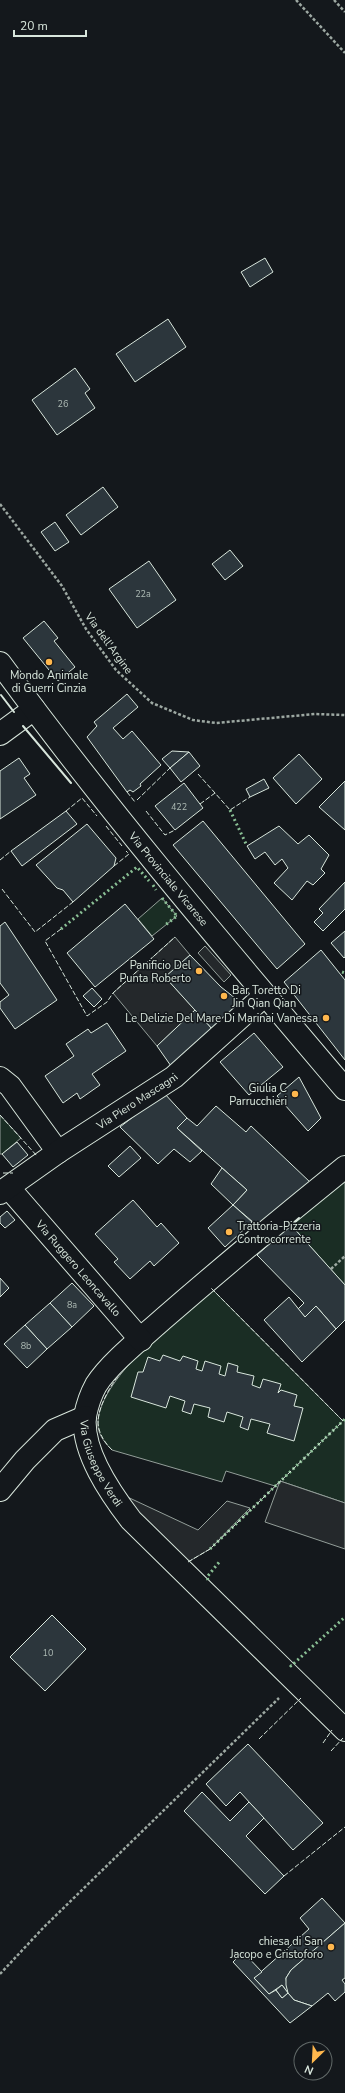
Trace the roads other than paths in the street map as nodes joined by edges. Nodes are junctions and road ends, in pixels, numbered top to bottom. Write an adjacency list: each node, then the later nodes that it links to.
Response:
1 (2, 670): 2 (street, Via Provinciale Vicarese)
2 (34, 709): 3 (street); 4 (street, Via Provinciale Vicarese)
3 (0, 734)
4 (264, 996): 6 (street, Via Provinciale Vicarese); 7 (street, Via Piero Mascagni)
5 (0, 1078): 7 (street)
6 (345, 1089)
7 (58, 1152): 9 (street, Via Piero Mascagni)
8 (345, 1168): 10 (street, Via Giuseppe Verdi)
9 (8, 1193): 10 (street, Via Ruggero Leoncavallo)
10 (141, 1340): 11 (street, Via Giuseppe Verdi)
11 (85, 1417): 12 (street); 13 (street, Via Giuseppe Verdi)
12 (0, 1490)
13 (345, 1730)

